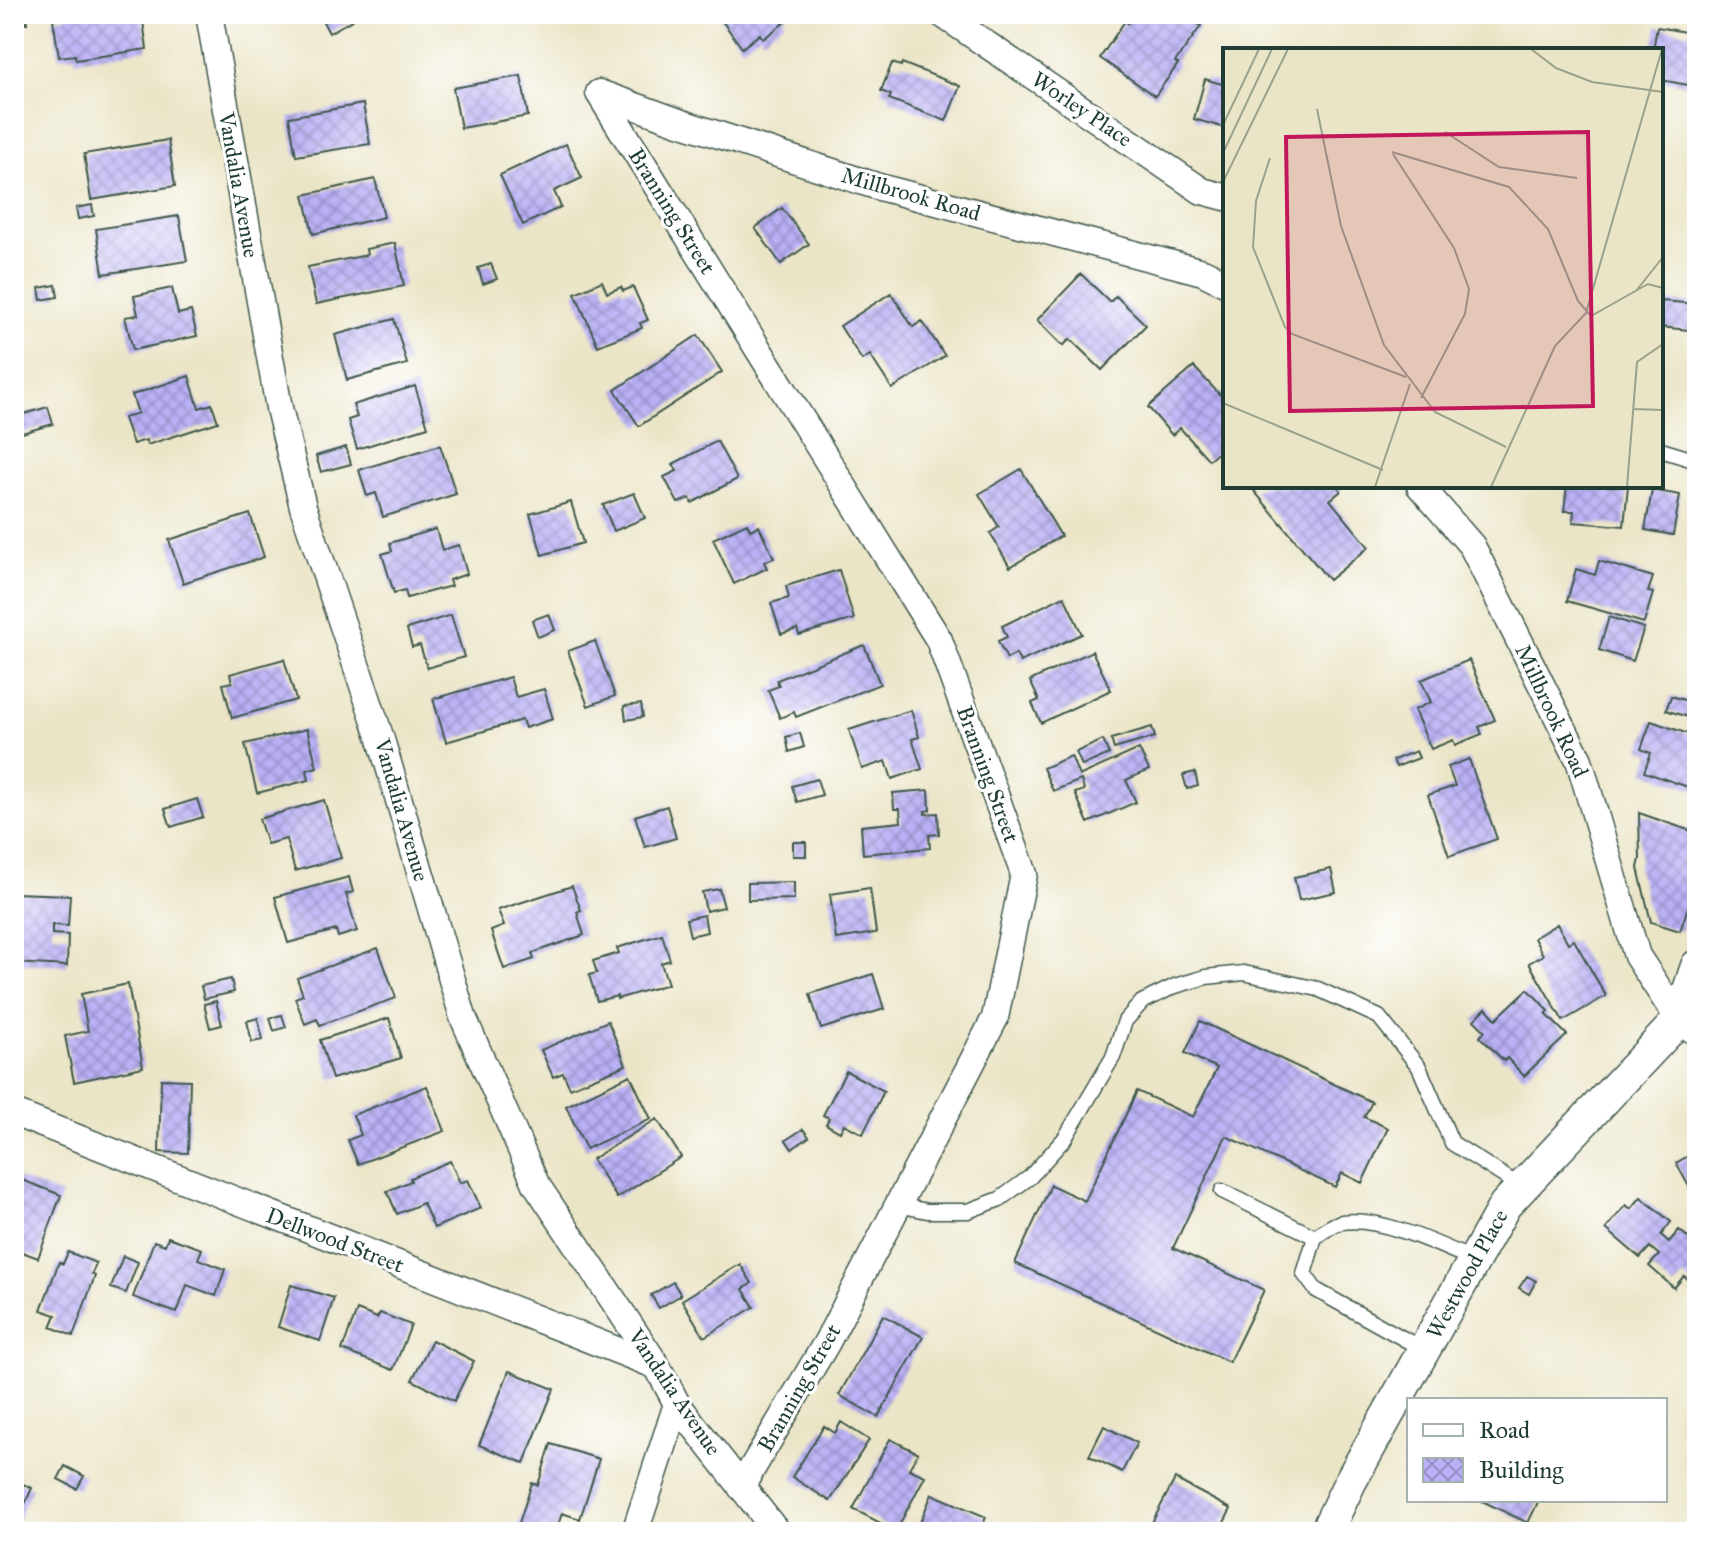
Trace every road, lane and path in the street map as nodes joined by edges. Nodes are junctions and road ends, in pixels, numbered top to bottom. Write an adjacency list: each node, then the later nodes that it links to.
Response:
1 (209, 14): 18 (street, Vandalia Avenue)
2 (942, 14): 4 (street, Worley Place)
3 (599, 93): 5 (street, Millbrook Road); 14 (street, Branning Street)
4 (1223, 196)
5 (1223, 282)
6 (1663, 451): 7 (lane)
7 (1697, 461)
8 (1422, 488): 10 (street, Millbrook Road)
9 (1697, 966): 10 (street, Westwood Place)
10 (1688, 1027): 12 (street, Westwood Place)
11 (14, 1113): 18 (street, Dellwood Street)
12 (1522, 1188): 14 (lane); 16 (street, Westwood Place)
13 (1222, 1191): 15 (lane)
14 (898, 1205): 20 (street, Branning Street)
15 (1315, 1237): 16 (lane); 17 (lane)
16 (1474, 1260): 17 (street, Westwood Place)
17 (1424, 1350): 23 (street, Westwood Place)
18 (657, 1366): 19 (street, Vandalia Avenue)
19 (677, 1404): 20 (street, Vandalia Avenue); 21 (street)
20 (741, 1487): 22 (street, Vandalia Avenue)
21 (635, 1532)
22 (777, 1532)
23 (1326, 1532)

